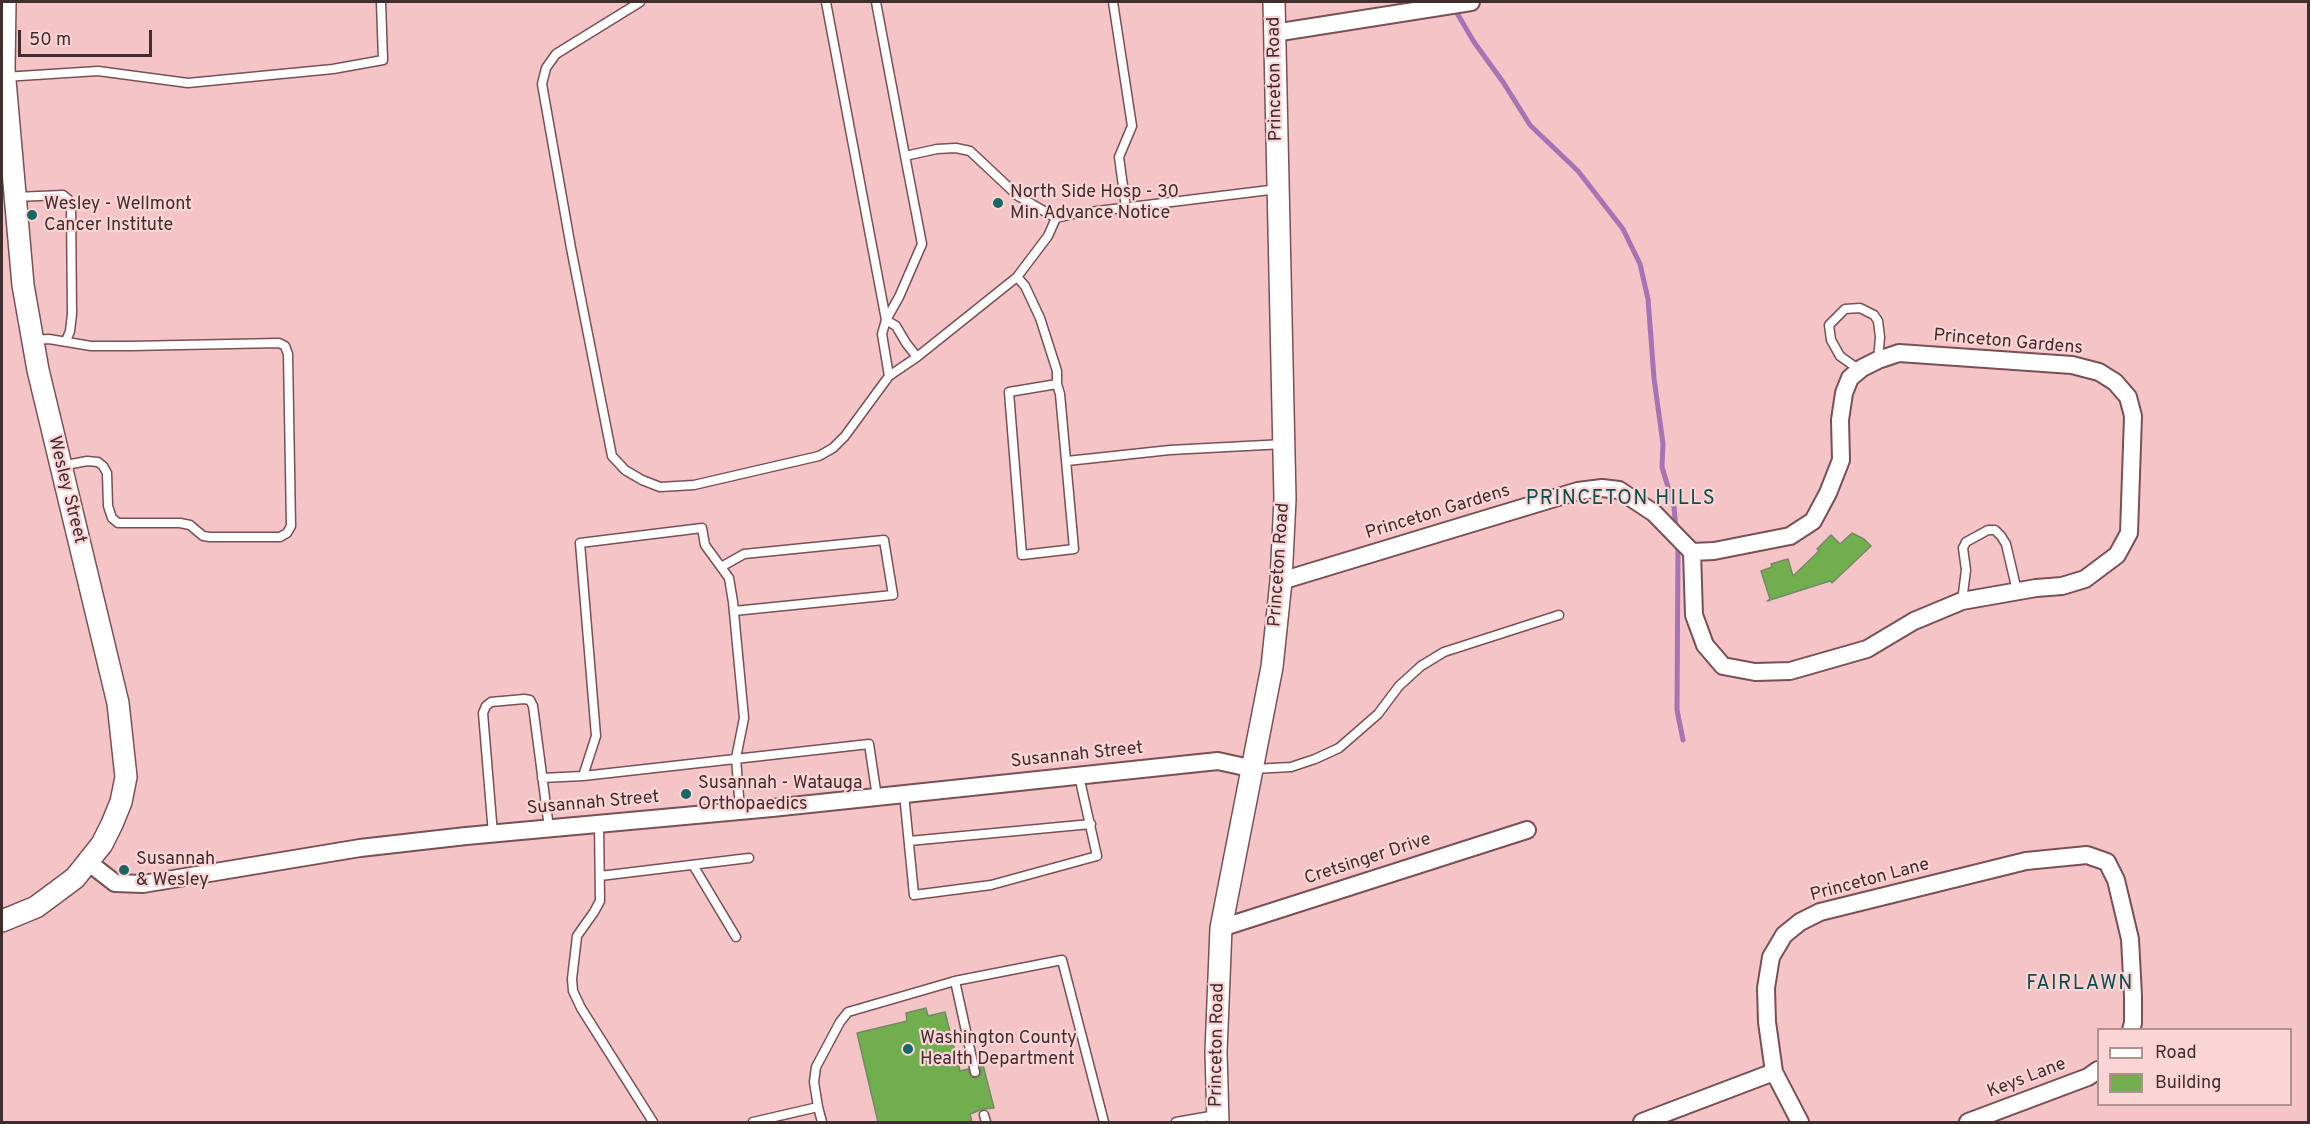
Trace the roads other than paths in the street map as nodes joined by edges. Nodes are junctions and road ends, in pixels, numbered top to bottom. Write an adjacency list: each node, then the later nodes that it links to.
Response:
1 (5, 2): 10 (street, Wesley Street)
2 (381, 2): 10 (lane)
3 (640, 2): 23 (lane)
4 (826, 2): 17 (lane)
5 (876, 2): 11 (lane)
6 (1113, 2): 14 (lane)
7 (1274, 2): 9 (street, Princeton Road)
8 (1471, 2): 9 (street)
9 (1274, 33): 12 (street, Princeton Road)
10 (4, 77): 13 (street, Wesley Street)
11 (904, 156): 15 (lane); 17 (lane)
12 (1278, 189): 14 (lane); 25 (street, Princeton Road)
13 (14, 197): 18 (street, Wesley Street); 19 (lane)
14 (1126, 208): 15 (lane)
15 (1056, 218): 16 (lane)
16 (1017, 277): 20 (lane); 24 (lane)
17 (886, 320): 20 (lane); 23 (lane)
18 (33, 340): 19 (lane); 27 (street, Wesley Street)
19 (66, 341): 27 (lane)
20 (917, 357): 23 (lane)
21 (1878, 360): 22 (street, Princeton Gardens); 22 (lane); 31 (street, Princeton Gardens)
22 (1862, 368): 28 (street, Princeton Gardens)
23 (889, 376)
24 (1057, 384): 26 (lane); 26 (lane)
25 (1284, 444): 26 (lane); 30 (street, Princeton Road)
26 (1067, 461)
27 (60, 466): 50 (street, Wesley Street)
28 (1692, 552): 30 (street, Princeton Gardens); 32 (street, Princeton Gardens)
29 (721, 567): 33 (lane); 33 (lane); 37 (lane)
30 (1281, 580): 36 (street, Princeton Road)
31 (2017, 591): 32 (street, Princeton Gardens); 32 (lane)
32 (1962, 601)
33 (734, 611): 35 (lane)
34 (1558, 615): 36 (lane)
35 (736, 758): 37 (lane); 41 (lane); 42 (lane)
36 (1254, 769): 38 (street, Susannah Street); 54 (street, Princeton Road)
37 (583, 776): 39 (lane)
38 (1080, 776): 40 (street, Susannah Street); 44 (lane)
39 (542, 778): 45 (lane); 47 (lane)
40 (904, 794): 41 (street, Susannah Street); 48 (lane)
41 (877, 797): 42 (street, Susannah Street)
42 (740, 810): 43 (street, Susannah Street)
43 (599, 823): 45 (street, Susannah Street); 52 (lane)
44 (1091, 824): 48 (lane); 48 (lane)
45 (549, 828): 47 (street, Susannah Street)
46 (1527, 830): 54 (street, Cretsinger Drive)
47 (493, 834): 50 (street, Susannah Street)
48 (909, 842)
49 (749, 858): 51 (lane)
50 (87, 862): 53 (street, Wesley Street)
51 (693, 865): 52 (lane); 55 (lane)
52 (600, 876): 63 (lane)
53 (2, 921)
54 (1221, 928): 62 (street, Princeton Road)
55 (736, 937)
56 (955, 981): 59 (lane); 61 (lane); 66 (lane)
57 (2131, 1028): 60 (street, Princeton Lane)
58 (2097, 1071): 70 (street, Keys Lane)
59 (975, 1072)
60 (1774, 1072): 68 (street); 69 (street)
61 (818, 1107): 64 (lane); 65 (lane)
62 (1217, 1119): 67 (lane)
63 (654, 1122)
64 (753, 1122)
65 (822, 1122)
66 (1104, 1122)
67 (1176, 1122)
68 (1642, 1122)
69 (1800, 1122)
70 (1968, 1122)

